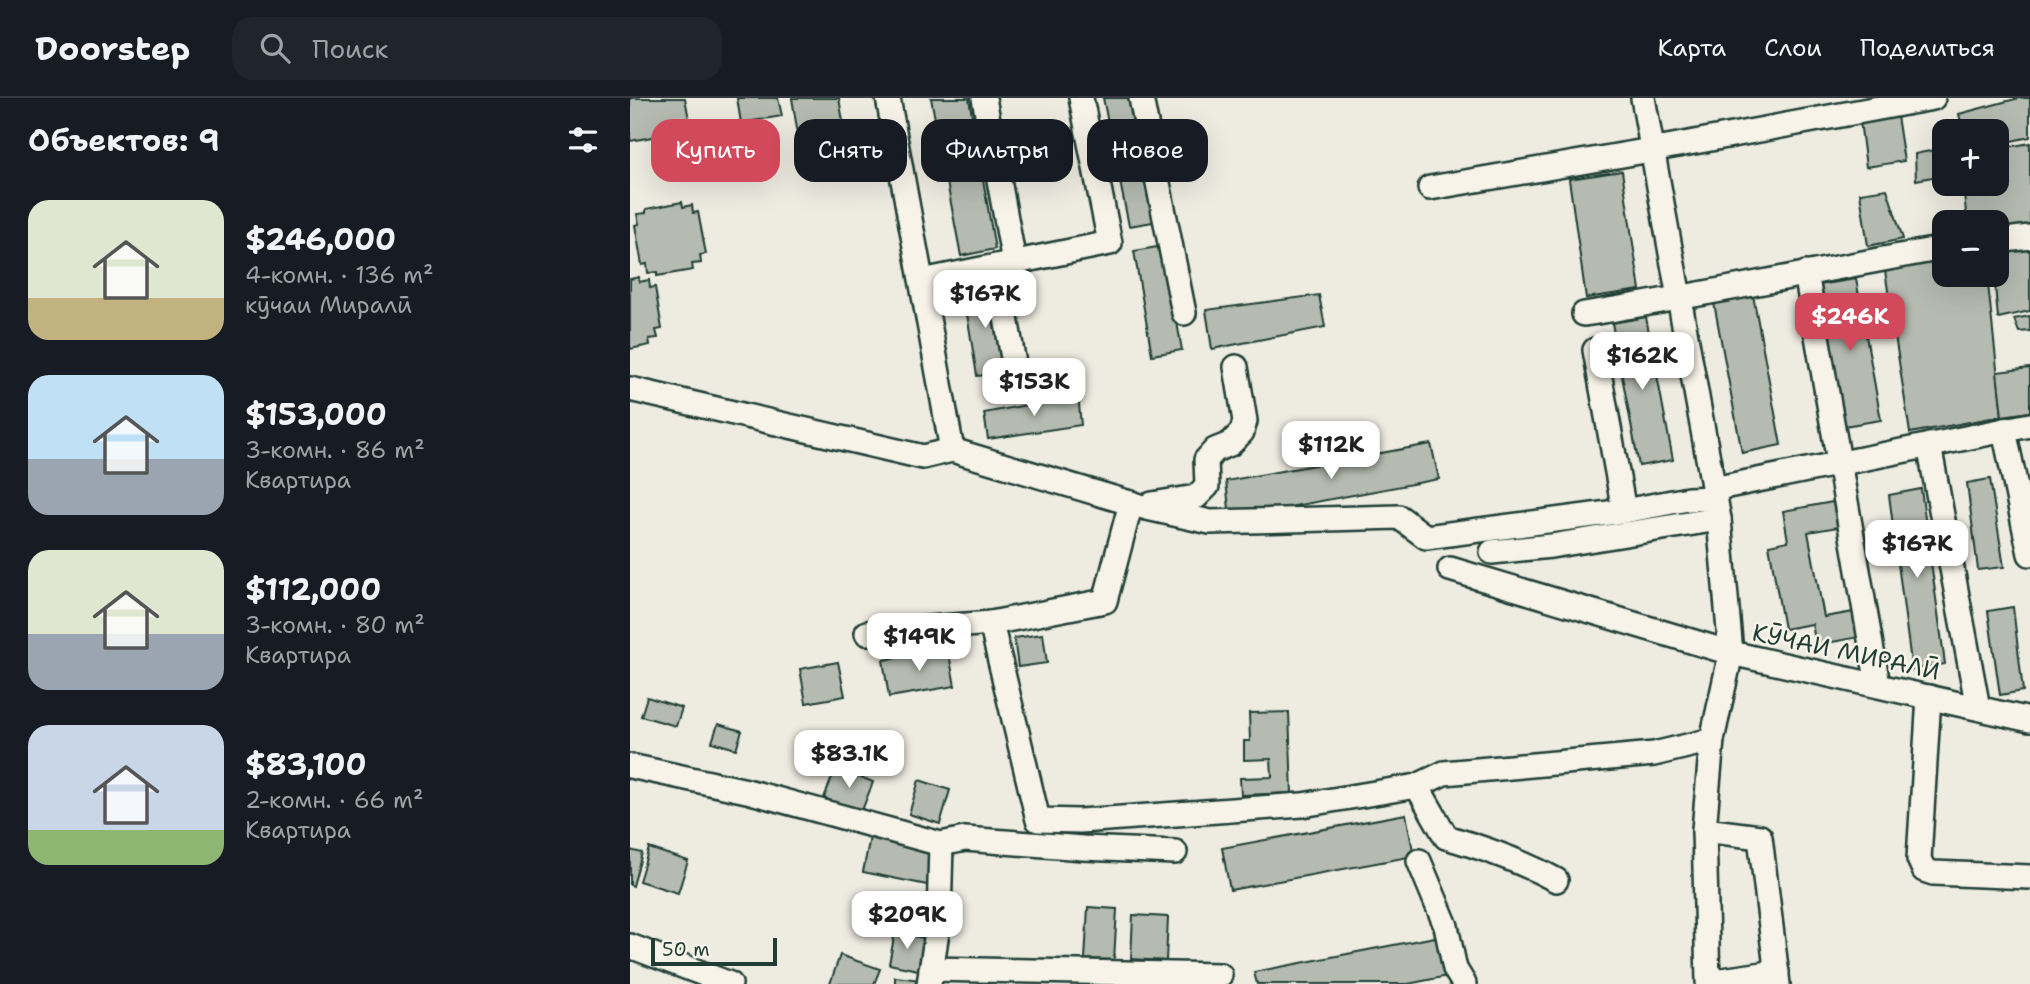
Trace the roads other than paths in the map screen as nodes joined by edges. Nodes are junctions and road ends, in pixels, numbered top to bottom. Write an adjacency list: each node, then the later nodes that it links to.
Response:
1 (888, 98): 14 (street)
2 (984, 98): 12 (street)
3 (1081, 98): 12 (street)
4 (1141, 98): 16 (street)
5 (1643, 98): 7 (street, КӮЧАИ МИРАЛӢ)
6 (1933, 98): 7 (street)
7 (1651, 150): 8 (street); 15 (street, КӮЧАИ МИРАЛӢ)
8 (1430, 188)
9 (2030, 237): 10 (street)
10 (2009, 240)
11 (1932, 250): 13 (street)
12 (1005, 264): 14 (street); 20 (street)
13 (1806, 273): 15 (street); 26 (street)
14 (922, 281): 25 (street)
15 (1678, 299): 17 (street); 27 (street, КӮЧАИ МИРАЛӢ)
16 (1184, 313)
17 (1584, 314)
18 (1595, 350): 29 (street)
19 (1236, 368): 28 (street)
20 (1017, 382)
21 (630, 388): 25 (street)
22 (2030, 425): 23 (street)
23 (2004, 430): 24 (street); 31 (street)
24 (1930, 445): 26 (street); 38 (street)
25 (952, 450): 28 (street)
26 (1838, 463): 27 (street); 36 (street)
27 (1715, 502): 29 (street); 30 (street); 35 (street, КӮЧАИ МИРАЛӢ)
28 (1139, 506): 29 (street); 33 (street)
29 (1624, 511)
30 (1492, 552)
31 (2030, 554)
32 (1450, 569): 35 (street)
33 (991, 623): 34 (street); 42 (street)
34 (867, 633)
35 (1731, 653): 36 (street, КӮЧАИ МИРАЛӢ); 40 (street)
36 (1878, 685): 37 (street, КӮЧАИ МИРАЛӢ)
37 (1929, 697): 38 (street, КӮЧАИ МИРАЛӢ); 47 (street)
38 (1978, 708): 39 (street, КӮЧАИ МИРАЛӢ)
39 (2030, 720)
40 (1712, 740): 42 (street); 43 (street)
41 (630, 766): 44 (street)
42 (1417, 786): 48 (street)
43 (1704, 830): 52 (street); 52 (street)
44 (942, 844): 45 (street); 51 (street)
45 (1175, 852)
46 (1419, 861): 54 (street)
47 (2030, 877)
48 (1556, 880)
49 (630, 946): 53 (street)
50 (1220, 975): 51 (street)
51 (930, 976)
52 (1777, 978)
53 (730, 984)
54 (1464, 984)

